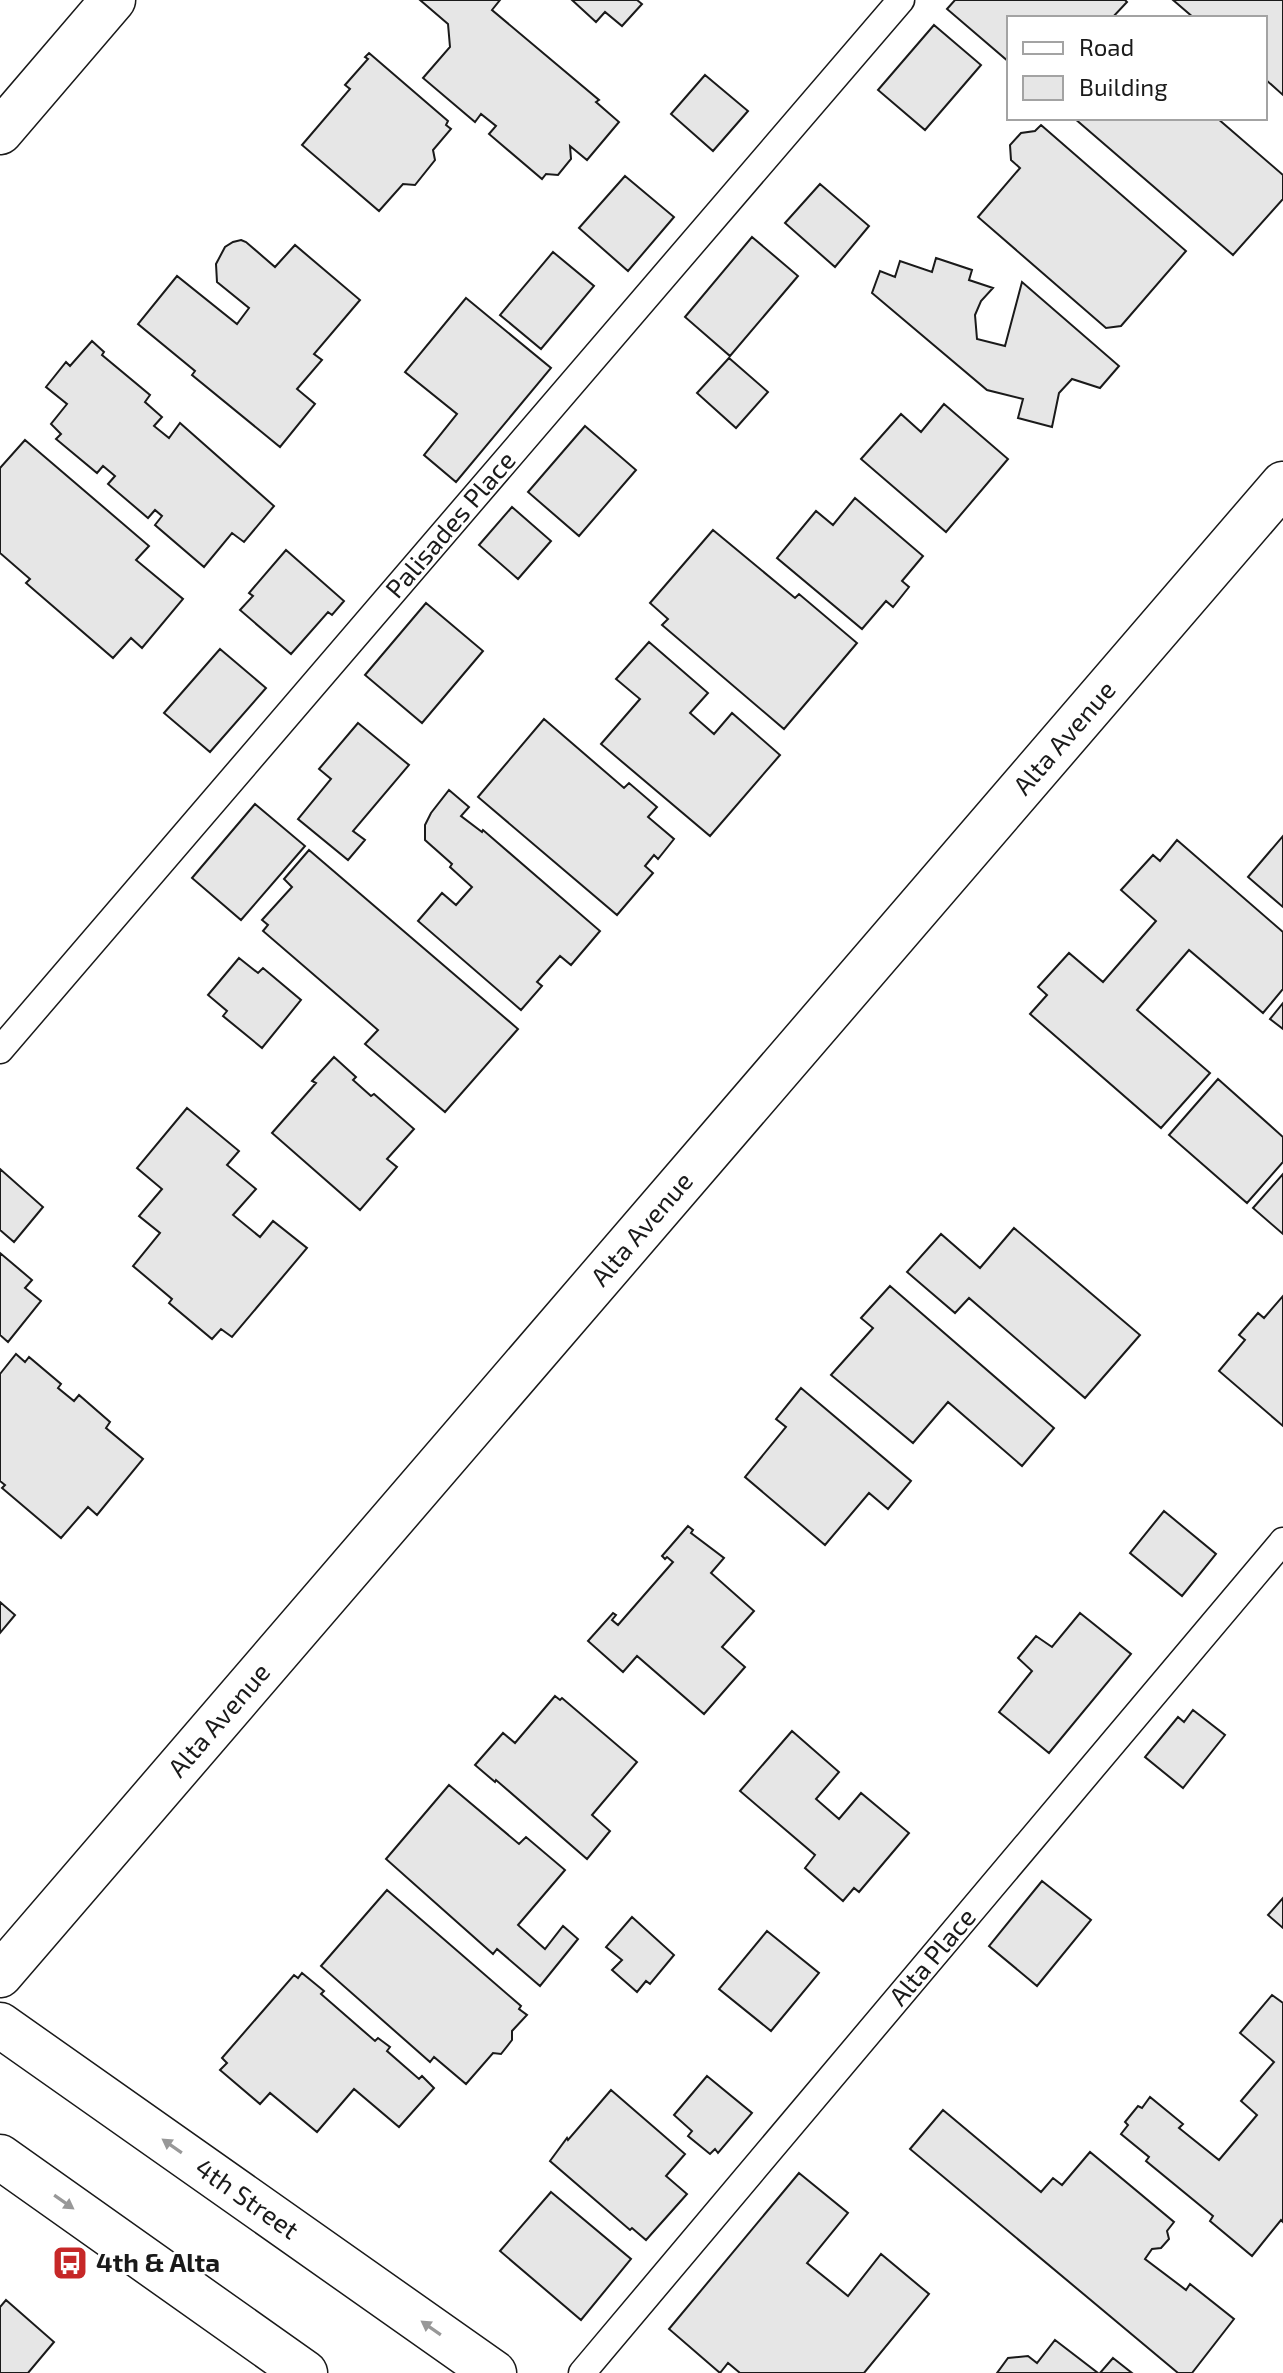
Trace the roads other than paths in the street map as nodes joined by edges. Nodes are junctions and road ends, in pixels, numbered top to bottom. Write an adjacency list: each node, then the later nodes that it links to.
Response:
1 (113, 0): 3 (street)
2 (901, 0): 5 (lane, Palisades Place)
3 (0, 132)
4 (1283, 484): 7 (street, Alta Avenue)
5 (0, 1050)
6 (1283, 1541): 12 (lane, Alta Place)
7 (0, 1975)
8 (0, 2025): 11 (street, 4th Street, one-way to 8)
9 (0, 2157): 10 (street, one-way to 10)
10 (305, 2373)
11 (494, 2373)
12 (582, 2373)

